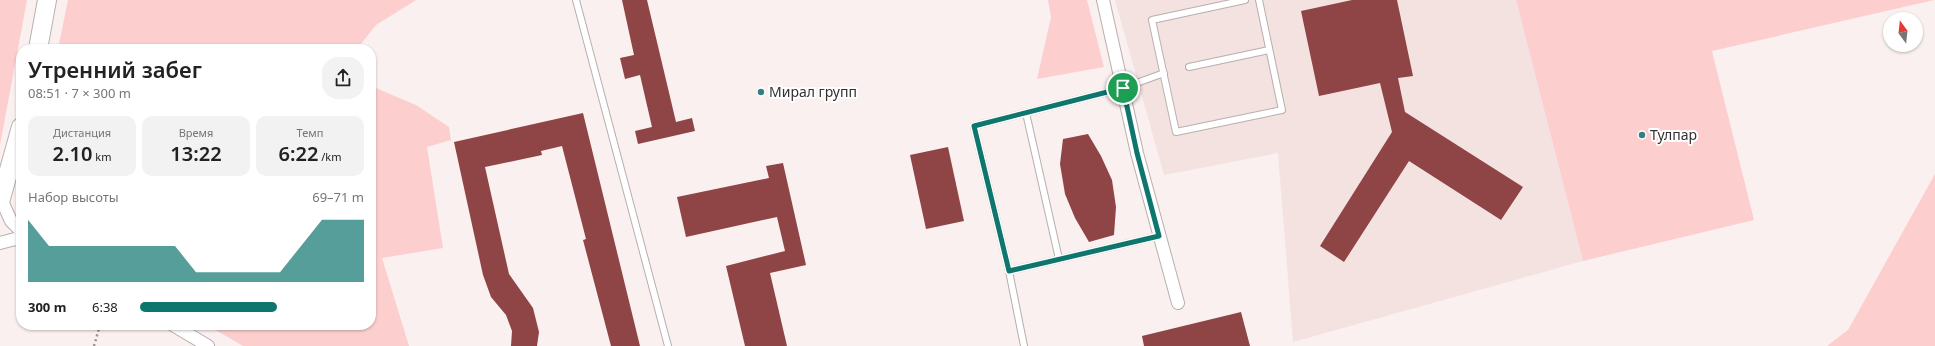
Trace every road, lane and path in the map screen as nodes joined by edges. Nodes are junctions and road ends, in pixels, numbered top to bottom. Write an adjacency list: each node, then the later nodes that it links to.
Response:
1 (47, 0): 6 (street)
2 (576, 0): 25 (lane)
3 (1103, 0): 10 (street)
4 (1245, 0): 9 (lane)
5 (1259, 0): 7 (lane)
6 (39, 44)
7 (1269, 50): 8 (lane); 9 (lane)
8 (1188, 66)
9 (1164, 73): 10 (lane)
10 (1123, 88): 11 (lane); 15 (street)
11 (1026, 113): 18 (lane); 19 (lane)
12 (16, 145): 13 (street)
13 (0, 201): 14 (street)
14 (16, 226)
15 (1159, 236): 18 (lane); 20 (street)
16 (16, 239): 17 (street)
17 (0, 243)
18 (1059, 259): 19 (lane)
19 (1009, 271): 26 (lane)
20 (1178, 303)
21 (99, 330): 23 (path)
22 (182, 330): 24 (street)
23 (94, 346)
24 (208, 346)
25 (668, 346)
26 (1024, 346)

